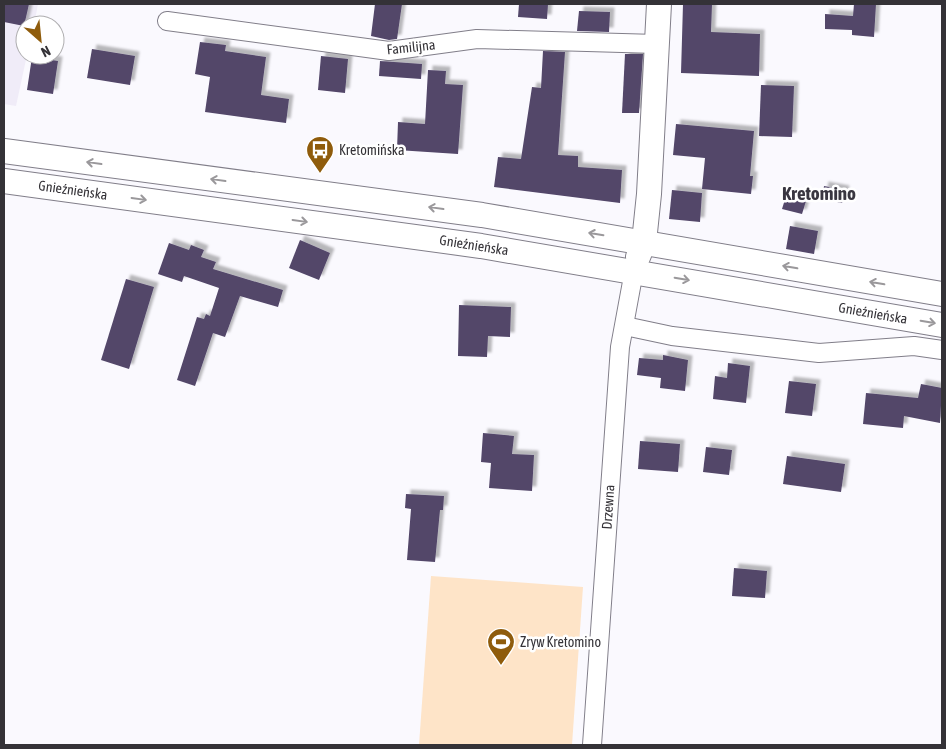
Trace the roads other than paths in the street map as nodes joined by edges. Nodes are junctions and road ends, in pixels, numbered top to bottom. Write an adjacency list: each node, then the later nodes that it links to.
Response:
1 (659, 4): 3 (main road)
2 (167, 22): 3 (street, Familijna)
3 (657, 44): 6 (main road)
4 (4, 150): 6 (main road, Gnieźnieńska, one-way to 4)
5 (4, 180): 7 (main road, Gnieźnieńska, one-way to 7)
6 (644, 242): 7 (main road); 8 (main road, Gnieźnieńska, one-way to 6)
7 (634, 271): 9 (main road, Gnieźnieńska, one-way to 9); 10 (street, Drzewna)
8 (942, 294)
9 (942, 325)
10 (625, 326): 11 (street); 12 (street, Drzewna)
11 (942, 350)
12 (592, 745)

